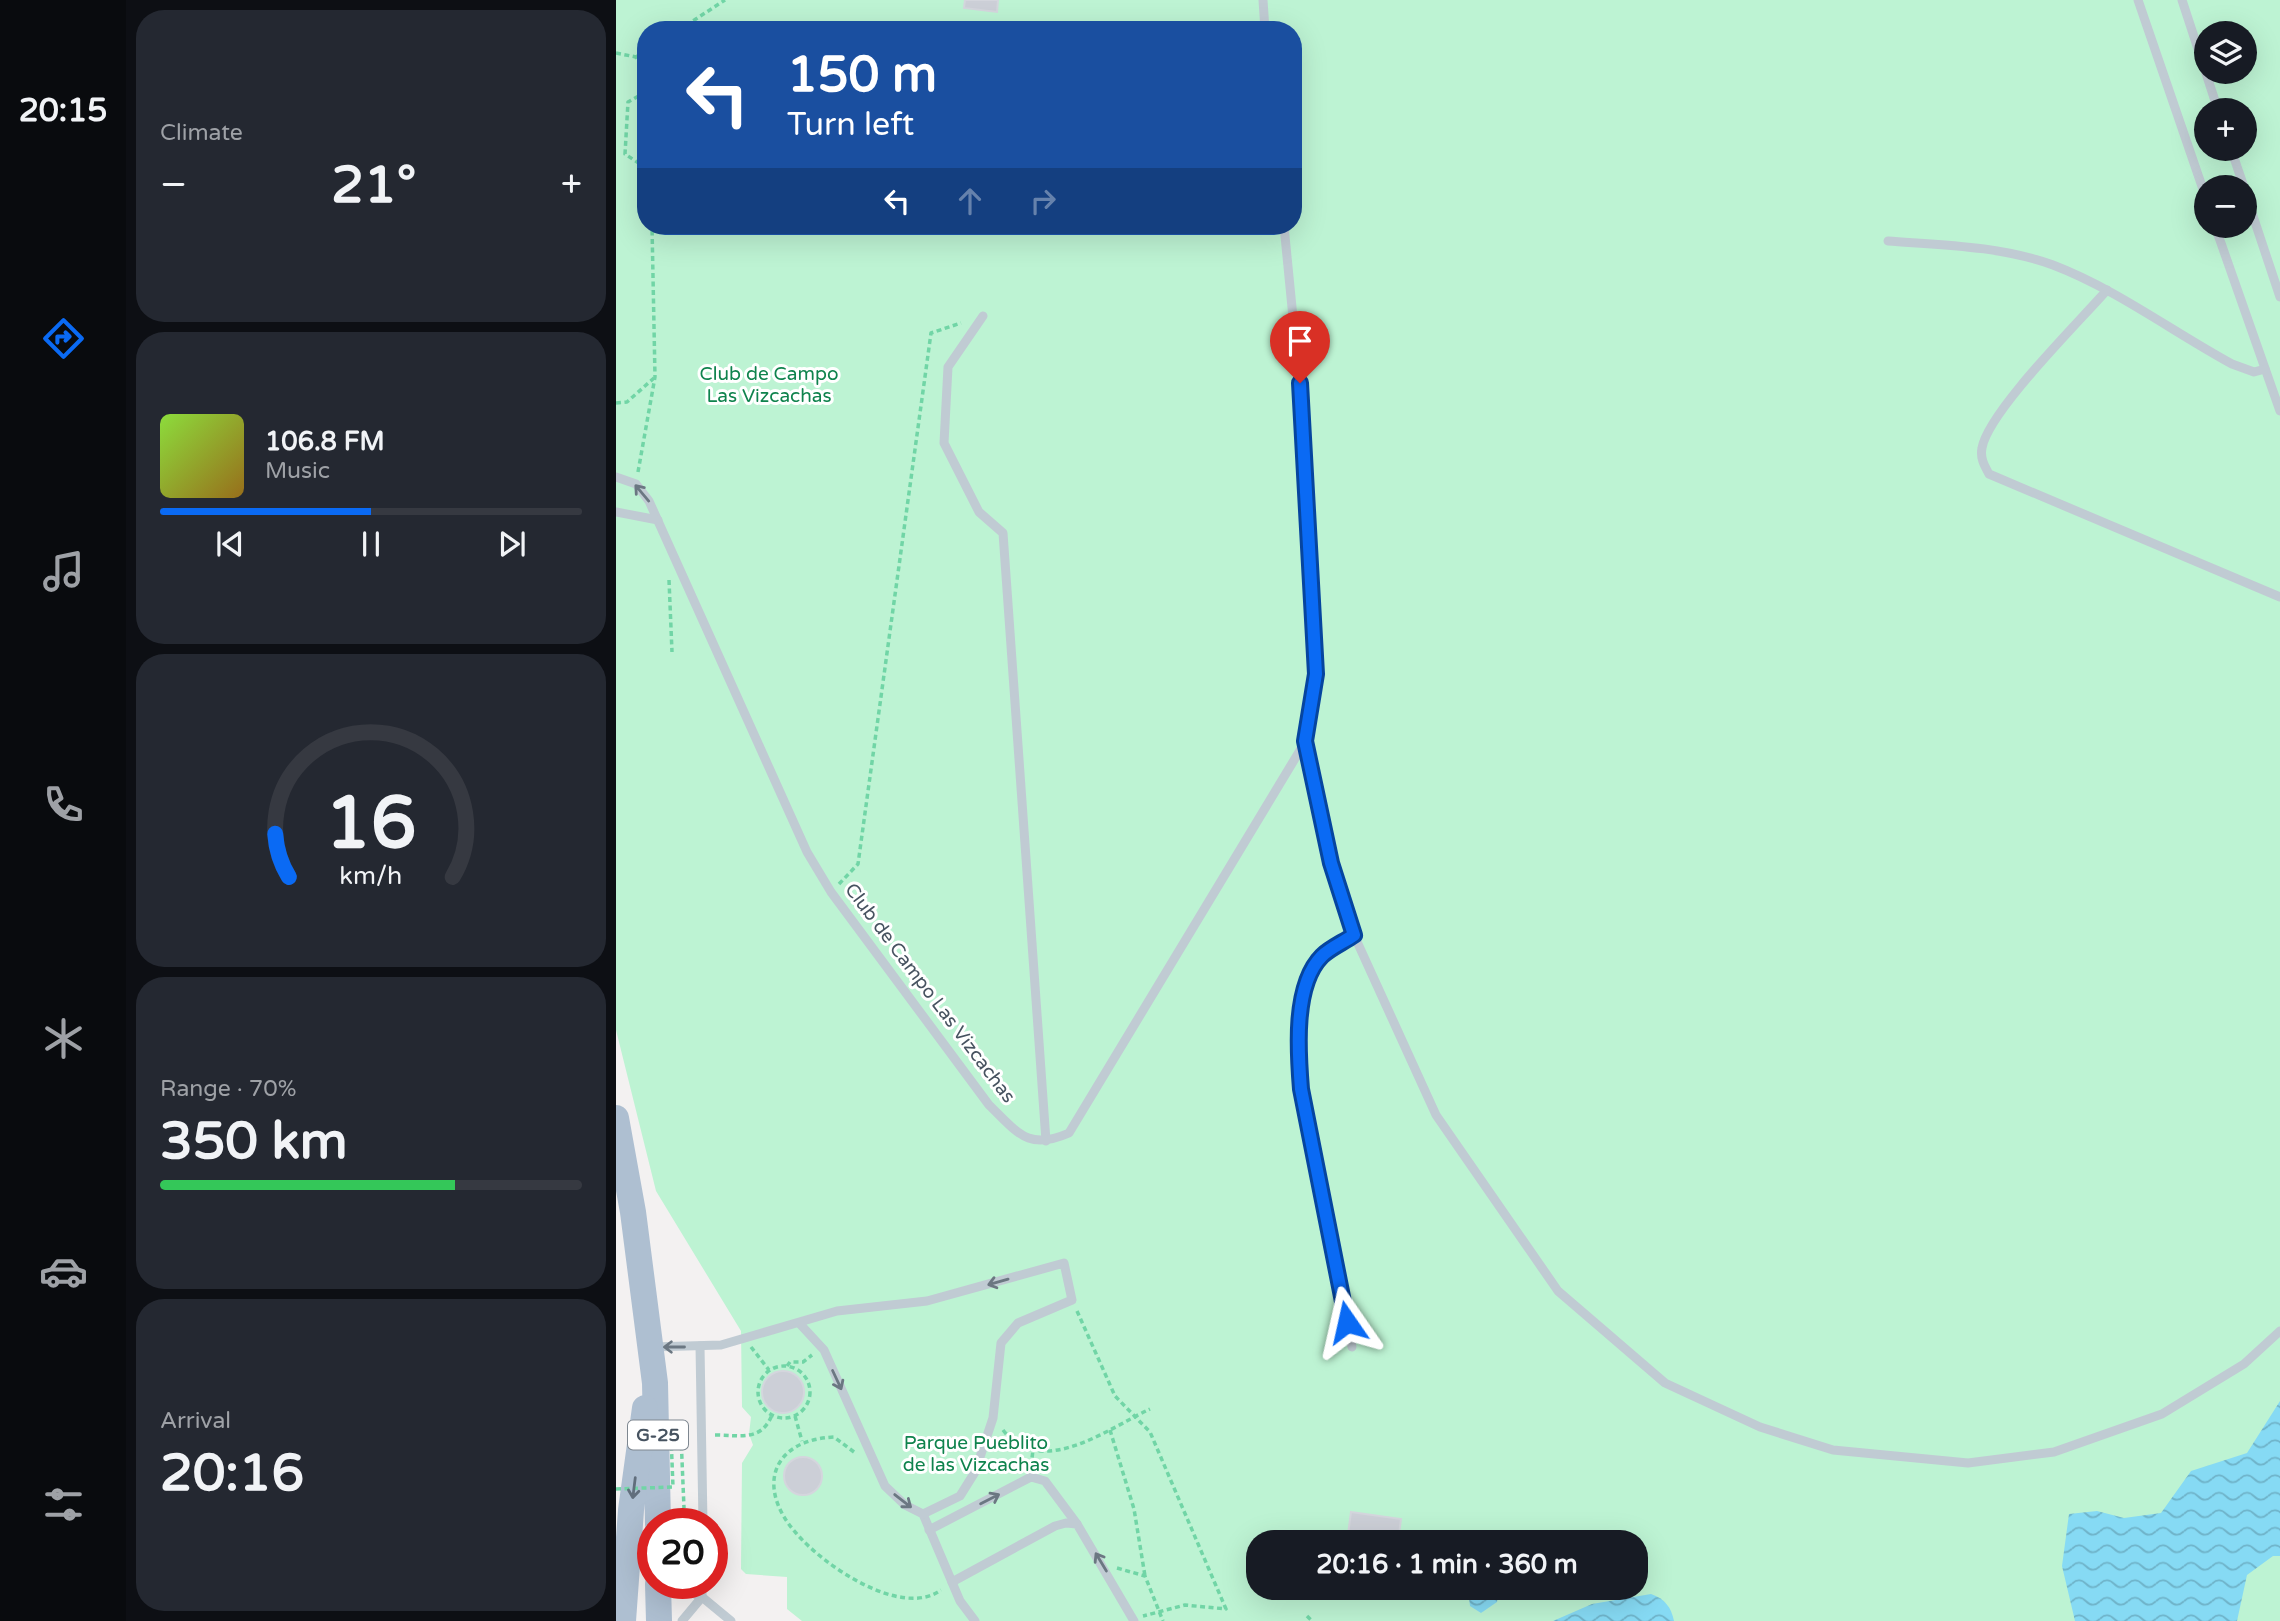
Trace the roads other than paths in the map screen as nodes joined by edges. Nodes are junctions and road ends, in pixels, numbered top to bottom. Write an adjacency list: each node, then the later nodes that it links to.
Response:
1 (1262, 0): 4 (lane)
2 (2137, 0): 6 (lane)
3 (2182, 0): 5 (lane)
4 (1264, 21)
5 (2214, 98)
6 (2198, 175)
7 (2257, 229): 12 (lane)
8 (1285, 235): 20 (lane)
9 (2219, 238): 14 (lane)
10 (1888, 241): 11 (lane)
11 (2107, 290): 14 (lane); 19 (lane)
12 (2280, 297)
13 (983, 316): 23 (lane)
14 (2265, 369): 15 (lane)
15 (2280, 411)
16 (616, 477): 18 (lane, Club de Campo Las Vizcachas, one-way to 16)
17 (616, 512): 18 (lane)
18 (658, 520): 23 (lane, Club de Campo Las Vizcachas)
19 (2280, 597)
20 (1305, 741): 21 (lane); 23 (lane)
21 (1354, 935): 25 (lane); 28 (lane)
22 (616, 1118): 27 (main road, G-25)
23 (1046, 1141)
24 (800, 1324): 26 (lane); 32 (lane, one-way to 32); 32 (lane, one-way to 24)
25 (2280, 1331)
26 (700, 1346): 27 (lane, one-way to 27); 31 (lane)
27 (648, 1347): 29 (main road, G-25, one-way to 29); 30 (main road, G-25)
28 (1352, 1348)
29 (643, 1508)
30 (658, 1508)
31 (703, 1508)
32 (923, 1514): 34 (lane)
33 (1077, 1524): 34 (lane, one-way to 33); 35 (lane); 40 (lane, one-way to 33)
34 (929, 1530): 35 (lane)
35 (952, 1583): 45 (lane)
36 (637, 1590): 41 (main road, G-25)
37 (649, 1599): 42 (main road, G-25)
38 (700, 1599): 43 (lane)
39 (704, 1599): 44 (lane)
40 (1134, 1620)
41 (623, 1621)
42 (659, 1621)
43 (682, 1621)
44 (731, 1621)
45 (975, 1621)

